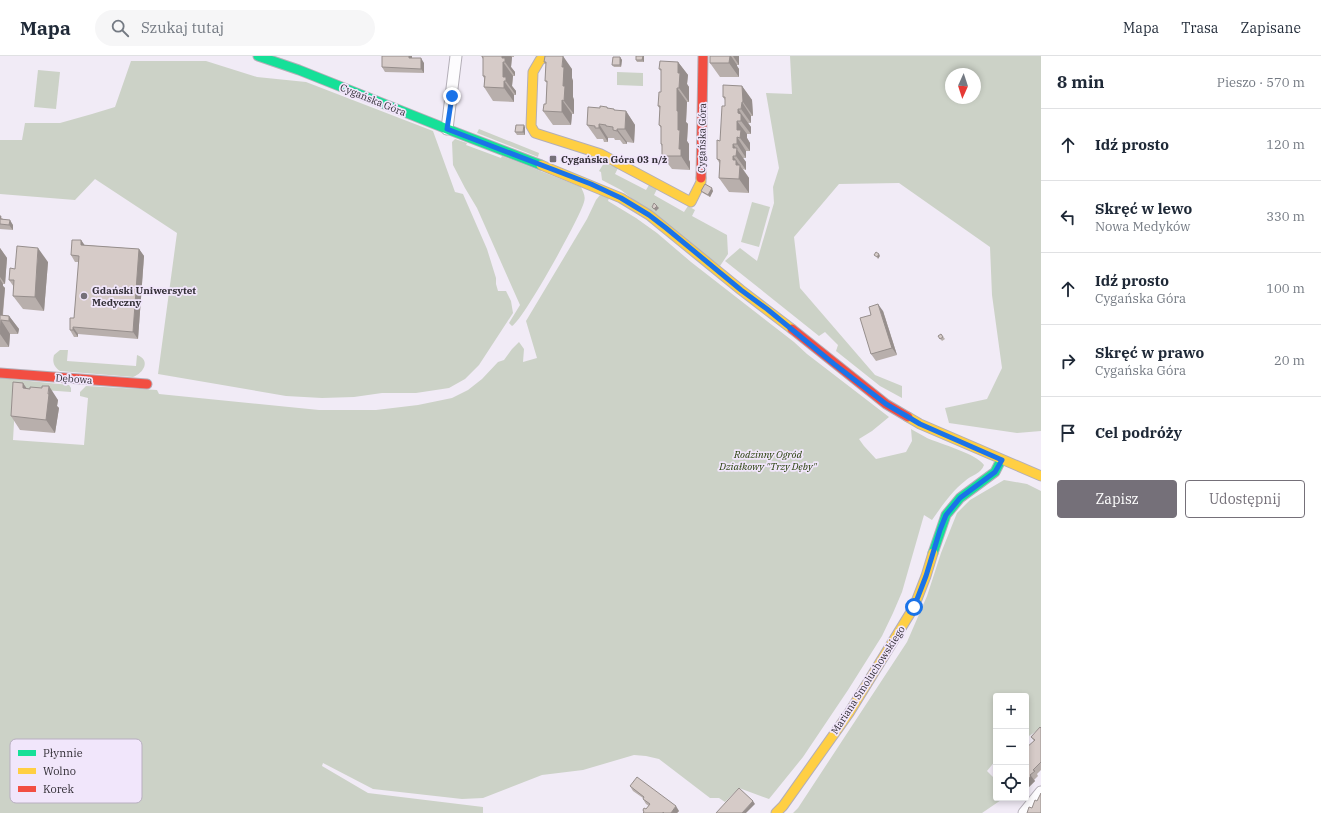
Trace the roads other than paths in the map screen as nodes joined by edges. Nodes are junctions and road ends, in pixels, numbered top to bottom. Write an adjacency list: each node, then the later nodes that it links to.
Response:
1 (258, 56): 6 (street, Cygańska Góra)
2 (282, 56): 6 (street, Cygańska Góra)
3 (456, 56): 7 (street)
4 (548, 56): 5 (street, Cygańska Góra)
5 (703, 56)
6 (299, 70): 7 (street, Cygańska Góra)
7 (447, 129): 10 (street, Cygańska Góra)
8 (0, 372): 9 (street, Dębowa)
9 (147, 384)
10 (1002, 460): 11 (street); 13 (street, Mariana Smoluchowskiego)
11 (1041, 476)
12 (1041, 792): 14 (street)
13 (776, 813)
14 (1024, 813)

